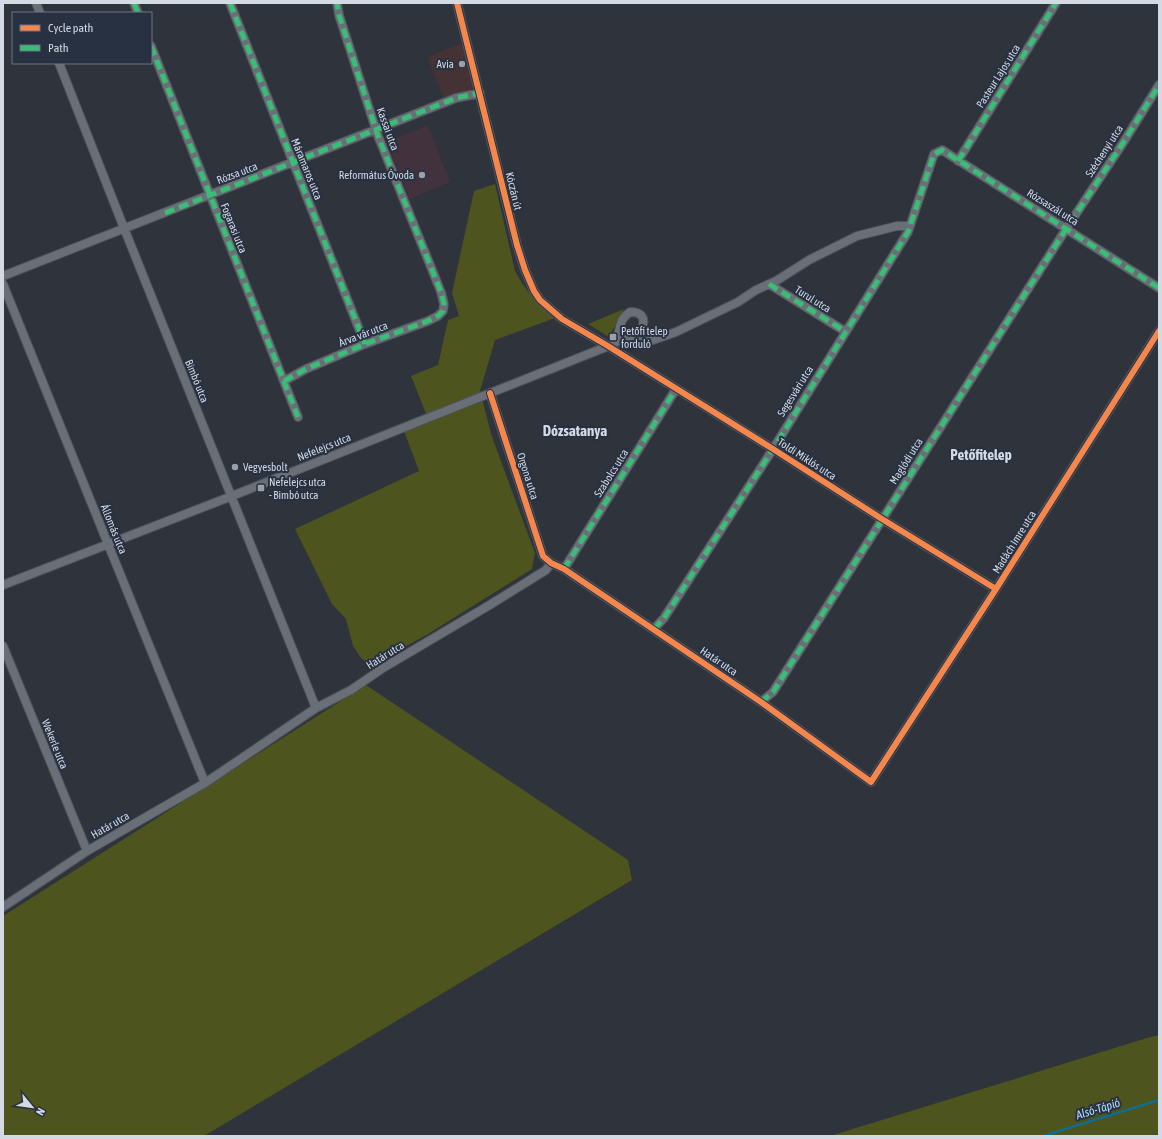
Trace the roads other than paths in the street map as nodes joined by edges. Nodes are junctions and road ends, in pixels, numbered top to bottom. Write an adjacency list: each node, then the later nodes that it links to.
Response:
1 (230, 3): 12 (street, Máramaros utca)
2 (337, 3): 9 (street, Kassai utca)
3 (457, 3): 8 (street, Kóczán út)
4 (1056, 3): 11 (street, Pasteur Lajos utca)
5 (152, 49): 13 (street, Fogarasi utca)
6 (59, 64): 15 (street, Bimbó utca)
7 (1159, 85): 16 (street, Széchenyi utca)
8 (480, 93): 9 (street, Rózsa utca); 26 (street, Kóczán út)
9 (376, 130): 12 (street, Rózsa utca); 21 (street, Kassai utca)
10 (934, 154): 11 (street, Rózsaszál utca); 14 (street, Segesvári utca)
11 (958, 161): 16 (street, Rózsaszál utca)
12 (293, 163): 13 (street, Rózsa utca); 25 (street, Máramaros utca)
13 (210, 195): 15 (street, Rózsa utca); 27 (street, Fogarasi utca)
14 (910, 226): 19 (street); 23 (street, Segesvári utca)
15 (124, 228): 17 (street, Rózsa utca); 32 (street, Bimbó utca)
16 (1066, 229): 20 (street, Rózsaszál utca); 33 (street, Maglódi utca)
17 (3, 276)
18 (3, 284): 34 (street, Állomás utca)
19 (769, 284): 23 (street, Turul utca); 24 (street)
20 (1159, 288)
21 (444, 304): 25 (street, Árva vár utca)
22 (1159, 331): 38 (street, Madách Imre utca)
23 (846, 332): 31 (street, Segesvári utca)
24 (620, 341): 26 (street, Nefelejcs utca); 26 (street, Nefelejcs utca)
25 (365, 344): 27 (street, Árva vár utca)
26 (610, 346): 28 (street, Toldi Miklós utca); 29 (street, Nefelejcs utca)
27 (284, 381): 30 (street, Fogarasi utca)
28 (676, 389): 31 (street, Toldi Miklós utca); 36 (street, Szabolcs utca)
29 (490, 393): 32 (street, Nefelejcs utca); 35 (street, Orgona utca)
30 (298, 417)
31 (773, 449): 33 (street, Toldi Miklós utca); 39 (street, Segesvári utca)
32 (232, 496): 34 (street, Nefelejcs utca); 42 (street, Bimbó utca)
33 (882, 519): 38 (street, Toldi Miklós utca); 41 (street, Maglódi utca)
34 (108, 544): 37 (street, Nefelejcs utca); 44 (street, Állomás utca)
35 (551, 563): 36 (street, Határ utca); 42 (street, Határ utca)
36 (564, 569): 39 (street, Határ utca)
37 (3, 585)
38 (996, 588): 43 (street, Madách Imre utca)
39 (654, 629): 41 (street, Határ utca)
40 (3, 646): 45 (street, Wekerle utca)
41 (761, 702): 43 (street, Határ utca)
42 (316, 708): 44 (street, Határ utca)
43 (871, 782)
44 (205, 783): 45 (street, Határ utca)
45 (88, 851): 46 (street, Határ utca)
46 (3, 907)

